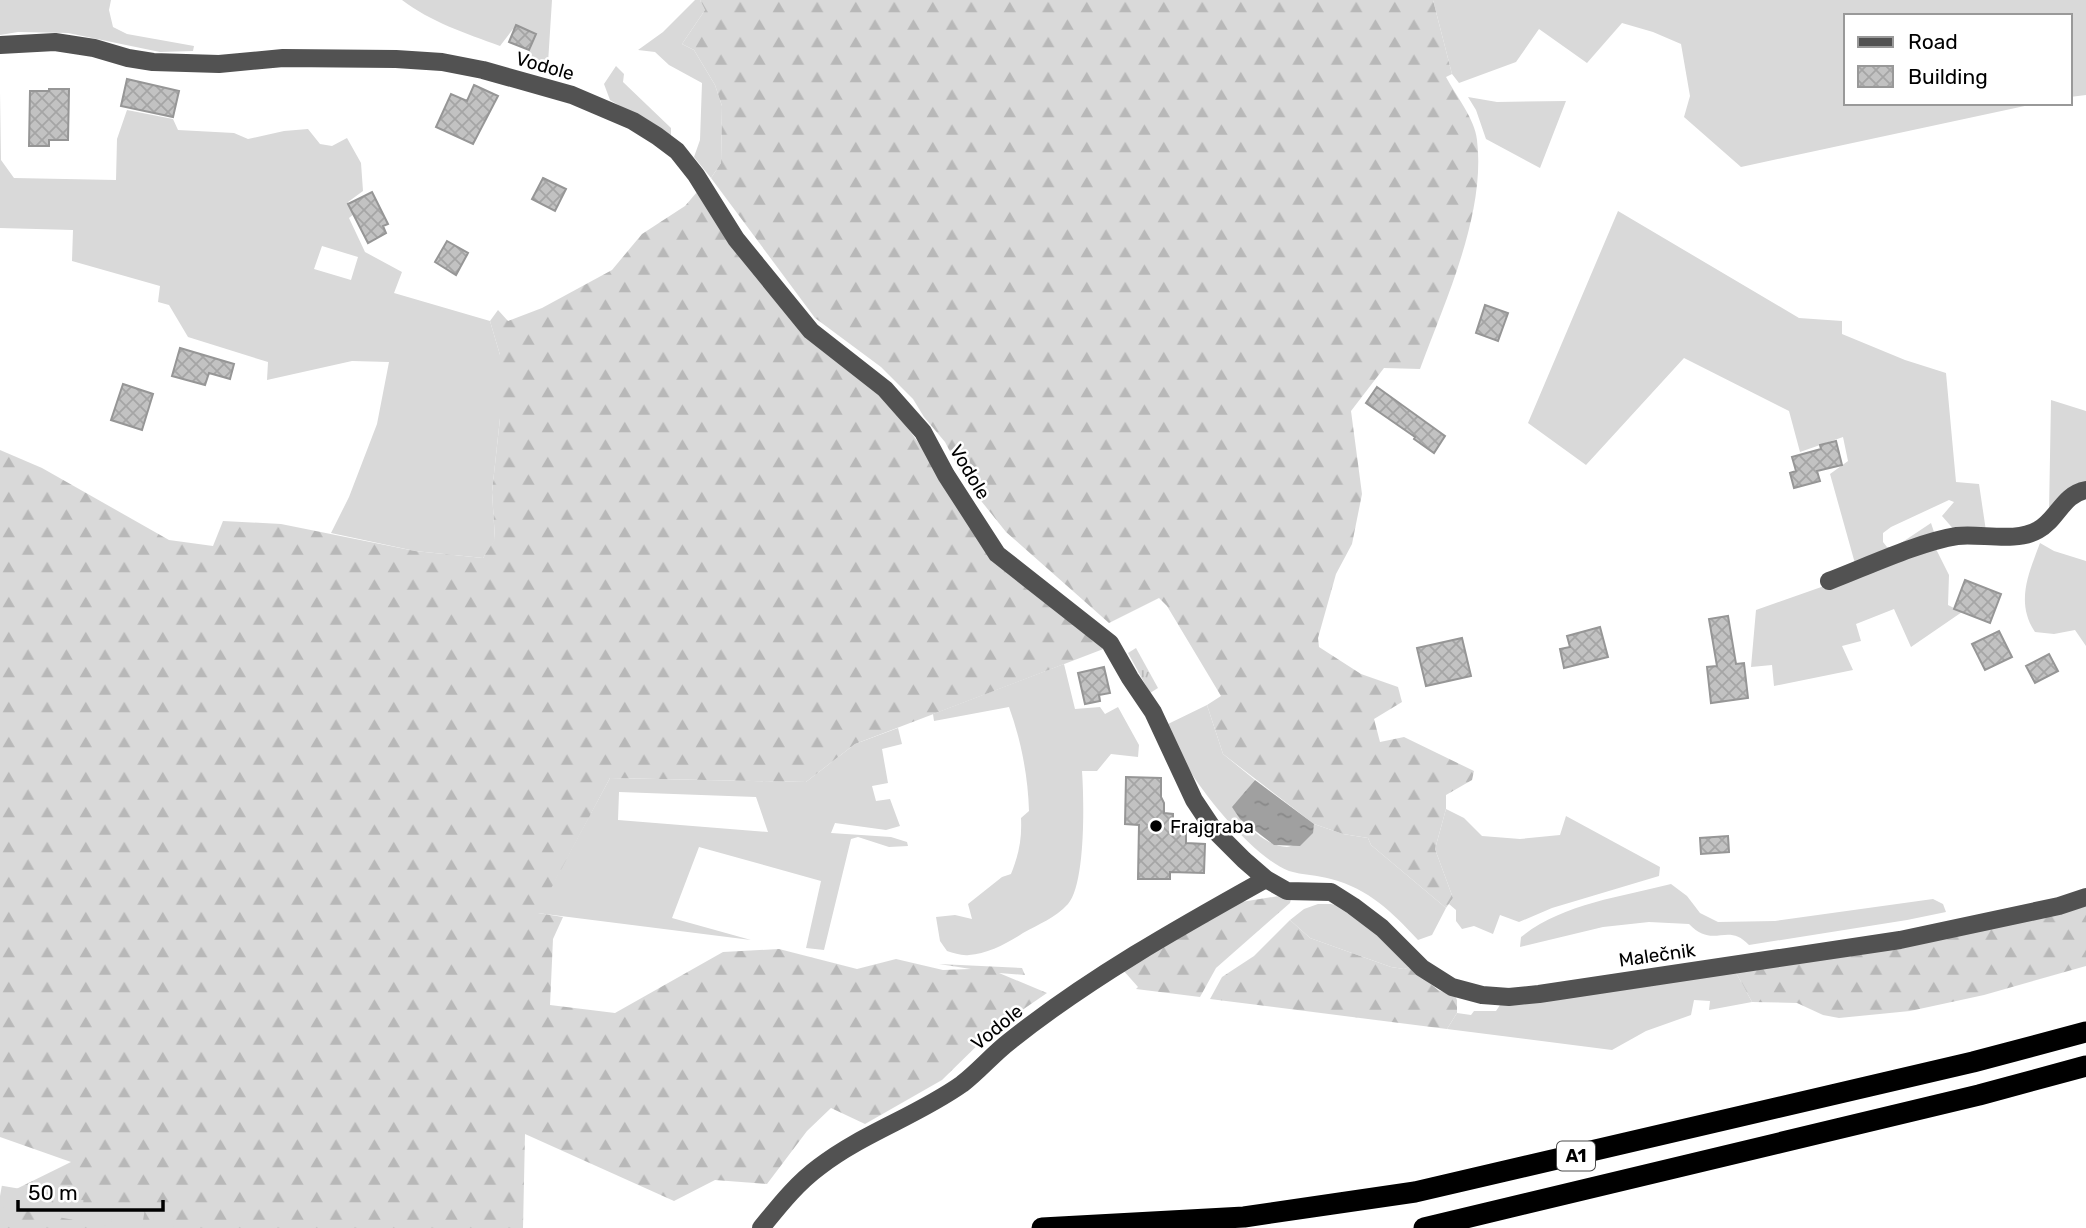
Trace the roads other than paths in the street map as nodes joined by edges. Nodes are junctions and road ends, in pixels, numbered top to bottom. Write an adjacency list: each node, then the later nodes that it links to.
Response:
1 (0, 45): 4 (street, Vodole)
2 (2086, 489): 3 (street)
3 (1829, 581)
4 (1266, 878): 5 (street, Malečnik); 9 (street, Vodole)
5 (2086, 897)
6 (2086, 1032): 8 (highway, A1)
7 (2086, 1066): 10 (highway, A1)
8 (1049, 1227)
9 (761, 1228)
10 (1424, 1228)

